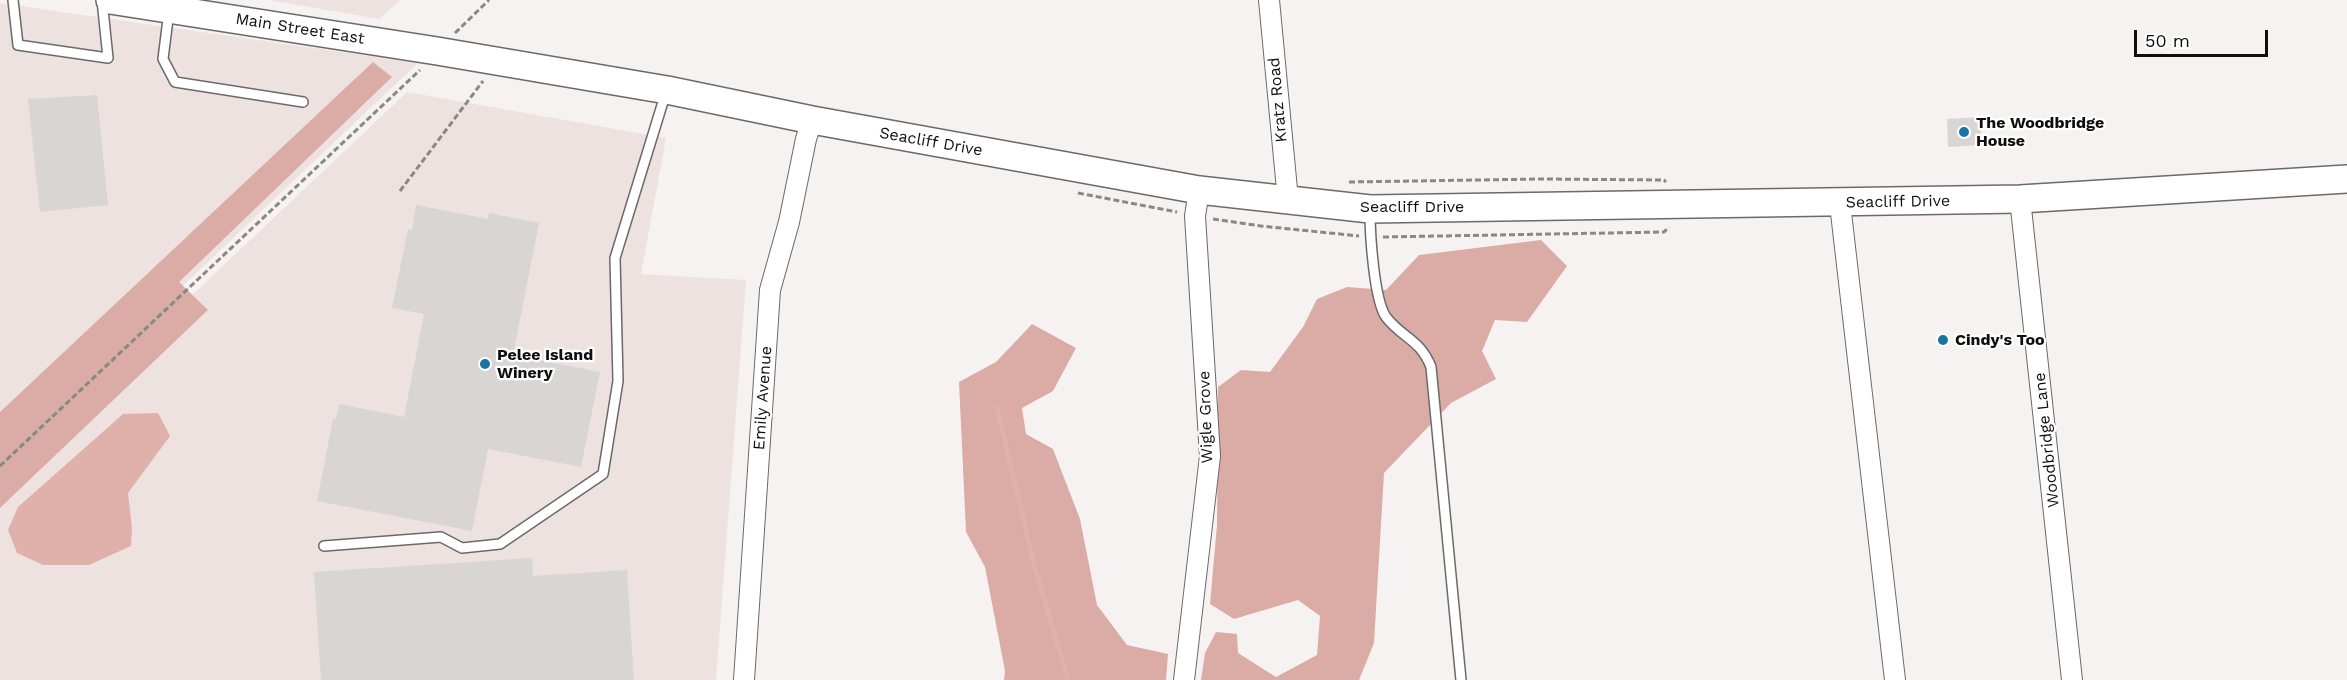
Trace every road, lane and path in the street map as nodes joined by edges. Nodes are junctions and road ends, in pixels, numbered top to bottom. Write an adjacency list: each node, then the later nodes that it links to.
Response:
1 (13, 0): 2 (lane)
2 (102, 0)
3 (110, 0): 6 (main road, Main Street East)
4 (489, 0): 7 (path)
5 (1269, 0): 17 (street, Kratz Road)
6 (170, 4): 7 (main road, Main Street East); 10 (lane)
7 (437, 51): 8 (main road, Main Street East); 21 (path)
8 (489, 59): 9 (main road, Seacliff Drive); 15 (path)
9 (667, 90): 11 (main road, Seacliff Drive); 22 (lane)
10 (303, 102)
11 (812, 120): 14 (main road, Seacliff Drive); 23 (street, Emily Avenue)
12 (2347, 179): 16 (main road, Seacliff Drive)
13 (1341, 182): 18 (path)
14 (1199, 190): 17 (main road, Seacliff Drive); 24 (street, Wigle Grove)
15 (400, 191)
16 (2020, 199): 19 (main road, Seacliff Drive); 27 (street, Woodbridge Lane)
17 (1288, 200): 20 (main road, Seacliff Drive)
18 (1696, 203): 19 (main road, Seacliff Drive); 20 (main road, Seacliff Drive)
19 (1840, 204): 26 (street)
20 (1370, 209): 25 (lane)
21 (0, 466)
22 (324, 546)
23 (744, 680)
24 (1184, 680)
25 (1461, 680)
26 (1895, 680)
27 (2072, 680)

